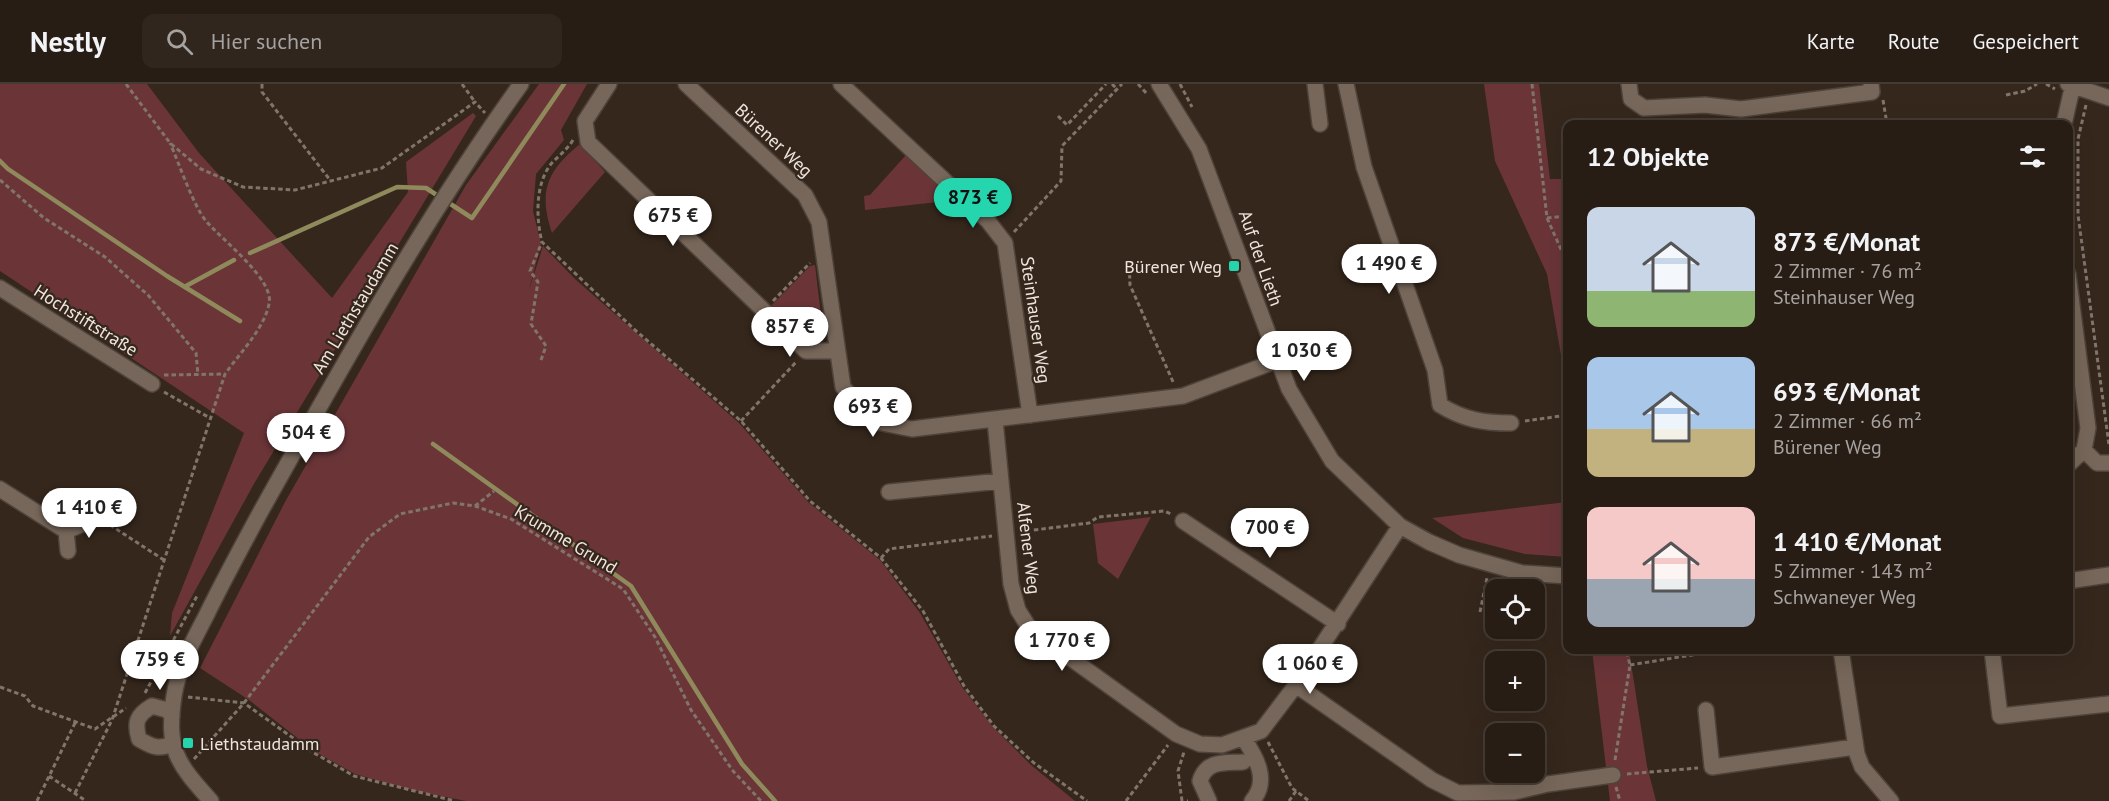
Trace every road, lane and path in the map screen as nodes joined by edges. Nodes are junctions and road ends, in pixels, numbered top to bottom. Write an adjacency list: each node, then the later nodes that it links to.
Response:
1 (126, 84): 32 (path)
2 (262, 84): 34 (path)
3 (462, 84): 24 (path)
4 (521, 84): 30 (street)
5 (609, 84): 29 (street)
6 (841, 84): 38 (street, Steinhauser Weg)
7 (1106, 84): 26 (path)
8 (1112, 84): 20 (path)
9 (1122, 84): 20 (path)
10 (1159, 84): 48 (street, Auf der Lieth)
11 (1180, 84): 25 (path)
12 (1315, 84): 31 (street)
13 (1346, 84): 58 (street)
14 (1533, 84): 36 (path)
15 (1629, 84): 19 (street)
16 (2037, 84): 22 (path)
17 (2072, 84): 21 (street); 28 (street)
18 (688, 85): 40 (street, Bürener Weg)
19 (1871, 88): 27 (path)
20 (1117, 89): 38 (path)
21 (2090, 92): 23 (street); 59 (path)
22 (2006, 95)
23 (2109, 98)
24 (475, 102): 30 (path); 34 (path)
25 (1196, 114)
26 (1058, 116)
27 (1886, 120)
28 (2065, 120)
29 (585, 121): 37 (path); 43 (street)
30 (493, 122): 89 (street, Am Liethstaudamm)
31 (1320, 124)
32 (170, 143): 34 (path); 49 (path)
33 (0, 180): 50 (path)
34 (330, 180)
35 (1563, 216): 36 (path)
36 (1547, 218): 39 (path)
37 (542, 242): 47 (path); 57 (path)
38 (1005, 243): 53 (street, Steinhauser Weg)
39 (1563, 254)
40 (824, 256): 43 (path); 46 (street, Bürener Weg)
41 (1130, 259): 52 (path)
42 (0, 288): 51 (street, Hochstiftstraße)
43 (763, 311): 45 (street)
44 (2073, 312): 60 (street)
45 (806, 351): 46 (street); 57 (path)
46 (836, 351): 56 (street, Bürener Weg)
47 (541, 360)
48 (1276, 361): 52 (street, Bürener Weg); 70 (street, Auf der Lieth)
49 (225, 374): 50 (path); 55 (path)
50 (198, 375): 51 (path)
51 (152, 384): 55 (path)
52 (1180, 396): 53 (street, Bürener Weg)
53 (1030, 415): 56 (street, Bürener Weg)
54 (1563, 416): 58 (path)
55 (210, 418): 75 (path)
56 (995, 420): 63 (street, Alfener Weg)
57 (741, 421): 74 (path)
58 (1511, 423)
59 (2109, 445)
60 (2084, 450): 61 (street); 62 (street)
61 (2073, 460)
62 (2109, 463)
63 (1001, 481): 66 (street); 72 (street, Alfener Weg)
64 (0, 489): 71 (street)
65 (494, 491): 67 (path)
66 (889, 492)
67 (475, 506): 90 (path, Krumme Grund); 113 (path, Krumme Grund)
68 (99, 517): 71 (street); 75 (path)
69 (1183, 521): 72 (path); 81 (street)
70 (1400, 526): 76 (street, Auf der Lieth); 81 (street, Alfener Weg)
71 (66, 531): 73 (street)
72 (1007, 534): 74 (path); 97 (street, Alfener Weg)
73 (68, 550)
74 (881, 558): 114 (path)
75 (164, 560): 94 (path)
76 (1490, 565): 78 (street, Auf der Lieth); 80 (path)
77 (2109, 575): 79 (street)
78 (1563, 576)
79 (2073, 581)
80 (1479, 612)
81 (1338, 624): 87 (street, Alfener Weg)
82 (1627, 654): 86 (path)
83 (1696, 654): 86 (path)
84 (1842, 654): 101 (street)
85 (1992, 654): 91 (street)
86 (1630, 664): 105 (path)
87 (1296, 685): 96 (street, Alfener Weg); 105 (street)
88 (0, 687): 95 (path)
89 (174, 696): 90 (path); 93 (street, Am Liethstaudamm)
90 (244, 703): 104 (path, Krumme Grund); 112 (path)
91 (2109, 704)
92 (1706, 710): 103 (street)
93 (172, 716): 100 (street); 100 (street)
94 (112, 720): 95 (path); 108 (path)
95 (75, 723): 106 (path)
96 (1261, 731): 98 (street, Alfener Weg); 107 (path)
97 (1176, 734): 99 (street, Alfener Weg); 115 (path)
98 (1244, 739): 99 (street, Alfener Weg); 118 (street)
99 (1191, 740): 116 (path)
100 (172, 743): 104 (street)
101 (1855, 747): 103 (street); 121 (street)
102 (1243, 762): 117 (street)
103 (1712, 767): 105 (path)
104 (182, 769): 111 (street)
105 (1613, 775)
106 (49, 776): 108 (path); 109 (path)
107 (1296, 791): 119 (path); 120 (path)
108 (75, 793): 110 (path)
109 (36, 801)
110 (86, 801)
111 (212, 801)
112 (455, 801)
113 (761, 801)
114 (1087, 801)
115 (1126, 801)
116 (1182, 801)
117 (1209, 801)
118 (1252, 801)
119 (1289, 801)
120 (1309, 801)
121 (1891, 801)

